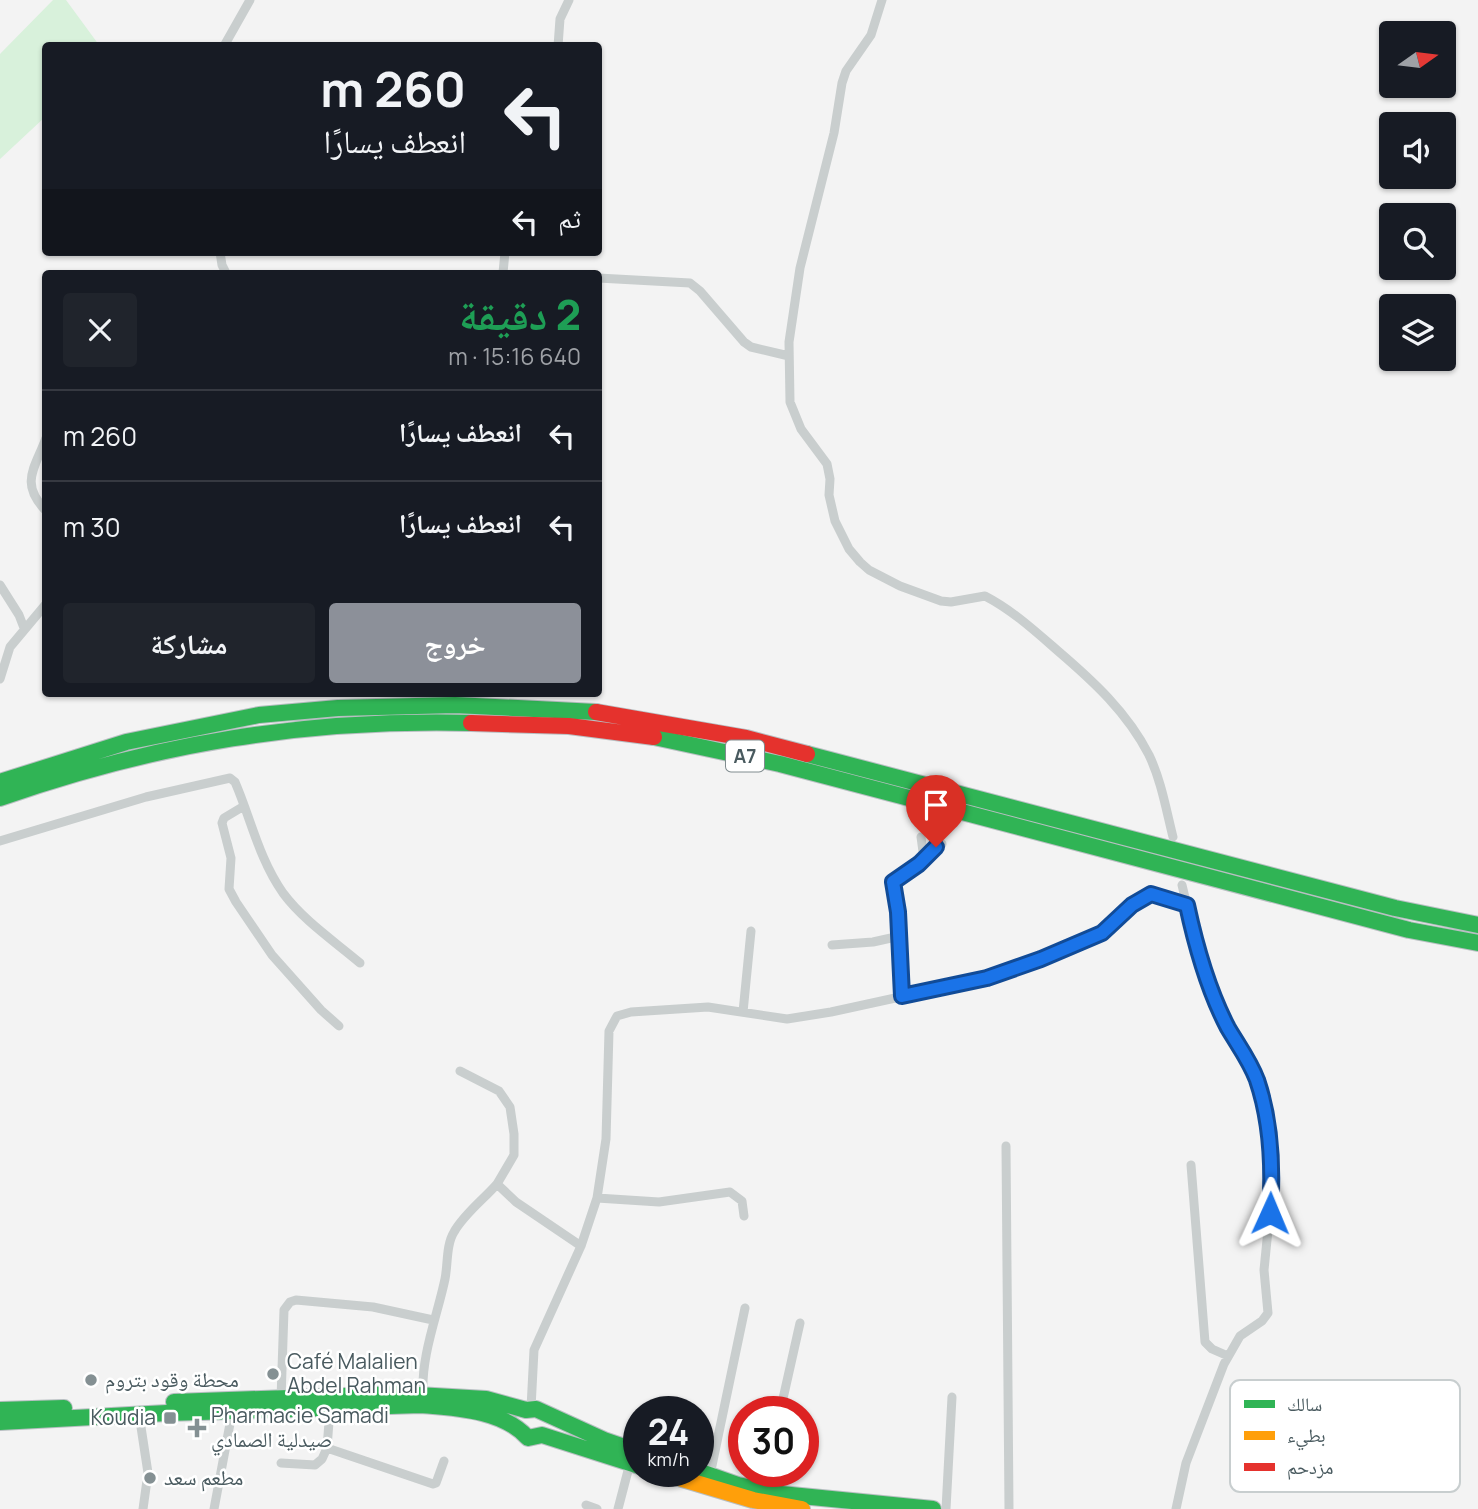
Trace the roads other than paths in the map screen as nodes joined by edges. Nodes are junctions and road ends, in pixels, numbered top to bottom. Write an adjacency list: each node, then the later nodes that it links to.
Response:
1 (250, 0): 4 (street)
2 (569, 0): 5 (street)
3 (881, 0): 7 (street)
4 (226, 42)
5 (558, 42)
6 (602, 278): 7 (street)
7 (789, 356): 17 (street)
8 (42, 448): 9 (street)
9 (42, 505)
10 (0, 585): 12 (street)
11 (42, 608): 12 (street)
12 (24, 628): 13 (street)
13 (0, 679)
14 (0, 782): 24 (highway, A7)
15 (0, 798): 27 (highway, A7)
16 (244, 806): 19 (street); 29 (street); 32 (street)
17 (1173, 836)
18 (921, 838): 21 (street)
19 (0, 841)
20 (942, 844): 21 (street)
21 (924, 859): 26 (street)
22 (1182, 885): 23 (street)
23 (1187, 905): 30 (street); 43 (street)
24 (1478, 925)
25 (751, 931): 31 (street)
26 (900, 936): 28 (street); 30 (street)
27 (1478, 943)
28 (832, 945)
29 (360, 963)
30 (902, 996): 31 (street)
31 (743, 1012): 37 (street)
32 (339, 1026)
33 (460, 1071): 36 (street)
34 (1006, 1146): 75 (street)
35 (1191, 1165): 43 (street)
36 (497, 1184): 39 (street); 41 (street)
37 (597, 1198): 38 (street); 39 (street)
38 (744, 1216)
39 (581, 1246): 50 (street)
40 (745, 1308): 55 (street)
41 (433, 1320): 44 (street); 47 (street)
42 (800, 1323): 45 (street)
43 (1228, 1356): 76 (street)
44 (424, 1395): 47 (highway); 50 (highway)
45 (784, 1396)
46 (952, 1397): 74 (street)
47 (281, 1399): 49 (highway)
48 (330, 1409): 51 (highway); 54 (highway); 57 (street)
49 (0, 1410)
50 (534, 1411): 54 (highway); 56 (highway); 58 (highway)
51 (232, 1413): 52 (highway); 69 (street)
52 (142, 1414): 53 (highway); 68 (street)
53 (0, 1422)
54 (518, 1427): 56 (highway)
55 (714, 1433)
56 (542, 1436): 59 (highway)
57 (327, 1448): 60 (street); 61 (street)
58 (623, 1452)
59 (623, 1457)
60 (444, 1461)
61 (281, 1463)
62 (714, 1477): 66 (highway)
63 (626, 1487): 71 (street)
64 (709, 1487): 72 (highway)
65 (767, 1487): 66 (street)
66 (766, 1491): 73 (highway)
67 (586, 1505): 70 (street)
68 (143, 1509)
69 (214, 1509)
70 (597, 1509)
71 (618, 1509)
72 (802, 1509)
73 (933, 1509)
74 (946, 1509)
75 (1009, 1509)
76 (1176, 1509)

